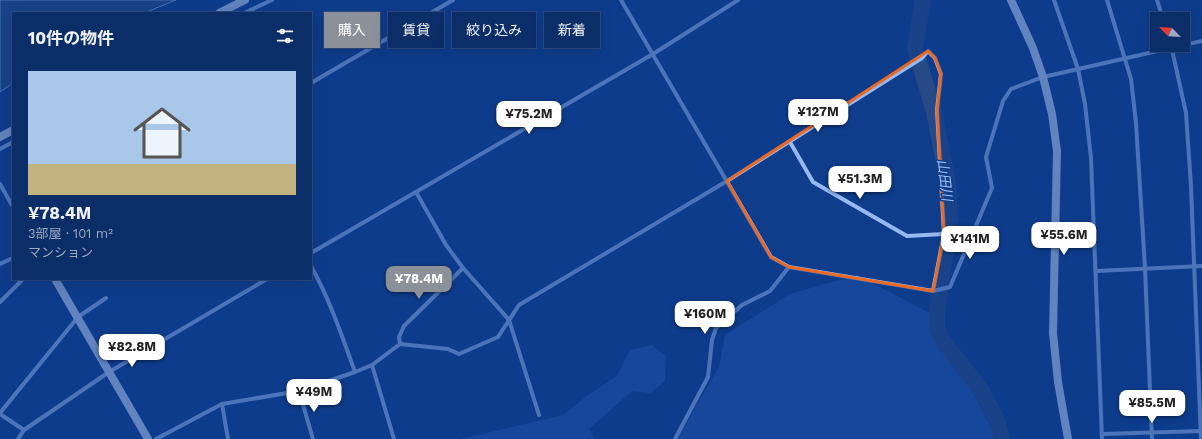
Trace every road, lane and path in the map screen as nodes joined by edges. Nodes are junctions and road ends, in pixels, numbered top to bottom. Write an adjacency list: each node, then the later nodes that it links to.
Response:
1 (245, 0): 10 (street)
2 (272, 0): 11 (street)
3 (454, 0): 21 (street)
4 (621, 0): 17 (street)
5 (738, 0): 17 (street)
6 (1011, 0): 20 (street)
7 (1054, 0): 19 (street)
8 (1106, 0): 18 (street)
9 (1157, 0): 12 (street)
10 (221, 12)
11 (246, 12)
12 (1161, 12)
13 (1202, 41): 14 (street)
14 (1190, 43)
15 (1150, 52): 18 (street)
16 (1173, 52): 35 (street)
17 (653, 54): 27 (street); 29 (street)
18 (1124, 59): 19 (street); 40 (street)
19 (1078, 70): 20 (street); 41 (street)
20 (1043, 78): 45 (street); 69 (street)
21 (312, 82)
22 (12, 131): 23 (street)
23 (0, 137)
24 (790, 142): 27 (street); 31 (street); 31 (street)
25 (12, 143): 26 (street)
26 (0, 149)
27 (727, 181): 39 (street); 49 (street)
28 (0, 184): 30 (street)
29 (416, 192): 32 (street); 38 (street)
30 (12, 204)
31 (944, 234): 45 (street)
32 (312, 252)
33 (12, 258): 34 (street)
34 (0, 264)
35 (1194, 266): 36 (street); 40 (street); 59 (street)
36 (1202, 266)
37 (312, 268): 53 (street)
38 (463, 268): 49 (street); 50 (street)
39 (789, 268): 45 (street); 68 (street)
40 (1145, 268): 41 (street); 60 (street)
41 (1096, 271): 61 (street)
42 (22, 280): 47 (street)
43 (56, 280): 48 (street)
44 (266, 280): 52 (street)
45 (933, 291)
46 (106, 298): 48 (street)
47 (0, 302)
48 (78, 317): 52 (street); 56 (street)
49 (509, 320): 50 (street); 57 (street)
50 (400, 344): 51 (street)
51 (372, 365): 53 (street); 67 (street)
52 (109, 372): 58 (street); 63 (street)
53 (355, 372): 54 (street)
54 (299, 391): 55 (street); 66 (street)
55 (222, 404): 64 (street); 65 (street)
56 (0, 414): 58 (street)
57 (539, 415)
58 (24, 430): 62 (street)
59 (1202, 431): 60 (street); 71 (street)
60 (1152, 432): 61 (street); 70 (street)
61 (1103, 437)
62 (18, 439)
63 (148, 439)
64 (156, 439)
65 (228, 439)
66 (313, 439)
67 (394, 439)
68 (675, 439)
69 (1068, 439)
70 (1152, 439)
71 (1201, 439)

